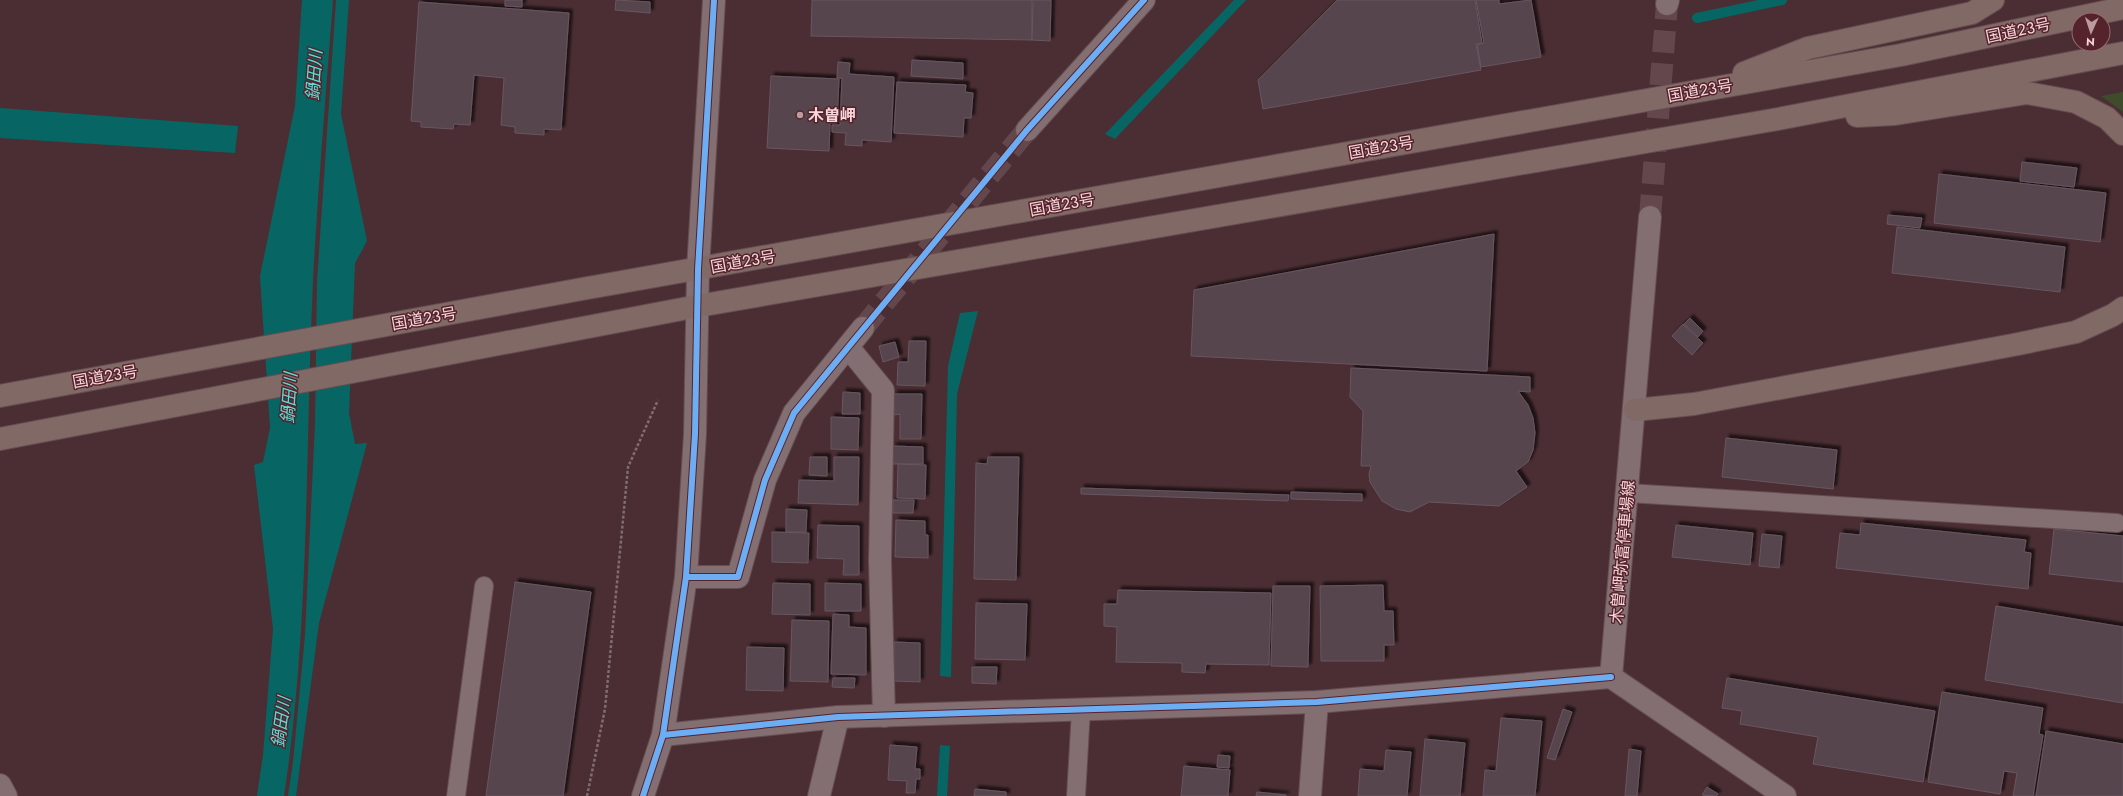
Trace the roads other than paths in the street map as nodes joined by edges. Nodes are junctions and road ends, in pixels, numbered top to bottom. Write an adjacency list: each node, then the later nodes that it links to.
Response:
1 (714, 0): 11 (street)
2 (1144, 0): 8 (street)
3 (1993, 0): 6 (highway)
4 (2123, 8): 6 (highway, 国道23号)
5 (2123, 53): 7 (highway)
6 (1696, 91): 11 (highway, 国道23号)
7 (1778, 119): 9 (highway); 12 (highway)
8 (1027, 130)
9 (2123, 134)
10 (1650, 217): 17 (street, 木曽岬弥富停車場線)
11 (698, 269): 12 (street); 16 (highway, 国道23号)
12 (698, 306): 18 (highway); 21 (street)
13 (2123, 308): 17 (highway)
14 (863, 328): 15 (street)
15 (848, 347): 21 (street); 26 (street)
16 (0, 396)
17 (1635, 410): 19 (street, 木曽岬弥富停車場線)
18 (0, 439)
19 (1628, 493): 20 (lane); 23 (street, 木曽岬弥富停車場線)
20 (2117, 523)
21 (686, 577): 28 (street)
22 (484, 586): 31 (lane)
23 (1611, 677): 24 (street); 36 (street)
24 (1317, 702): 25 (street); 35 (street)
25 (1081, 710): 26 (street); 34 (lane)
26 (884, 716): 27 (street)
27 (838, 717): 28 (street); 33 (street)
28 (663, 735): 32 (street)
29 (0, 785): 30 (street)
30 (6, 796)
31 (456, 796)
32 (643, 796)
33 (819, 796)
34 (1076, 796)
35 (1310, 796)
36 (1785, 796)

